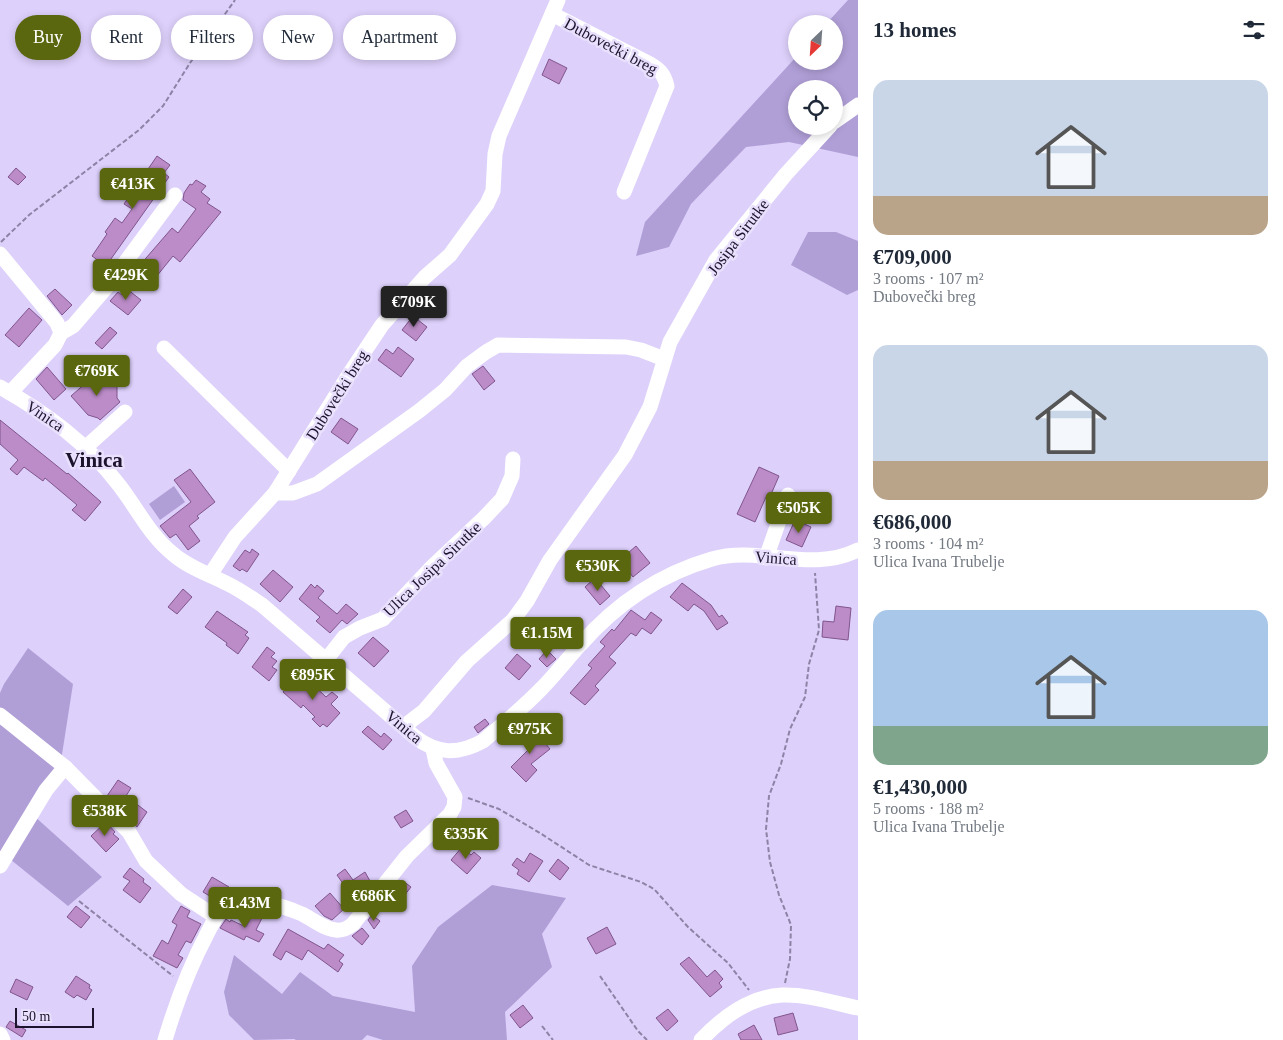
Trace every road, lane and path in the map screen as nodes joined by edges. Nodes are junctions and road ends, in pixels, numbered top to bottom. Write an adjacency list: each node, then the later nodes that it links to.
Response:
1 (235, 0): 9 (path)
2 (558, 0): 3 (street, Dubovečki breg)
3 (552, 14): 7 (street, Dubovečki breg); 18 (street, Dubovečki breg)
4 (858, 105): 5 (street)
5 (843, 116)
6 (822, 135): 13 (street, Josipa Sirutke)
7 (624, 192)
8 (175, 195): 11 (street)
9 (0, 242)
10 (0, 254): 11 (street)
11 (61, 332): 14 (street)
12 (164, 348): 18 (street)
13 (664, 360): 19 (street); 27 (street)
14 (5, 390): 16 (street, Vinica)
15 (125, 412): 16 (street)
16 (86, 447): 24 (street, Vinica)
17 (513, 459): 25 (street, Ulica Josipa Sirutke)
18 (289, 471): 19 (street, Dubovečki breg)
19 (274, 493): 24 (street, Dubovečki breg)
20 (788, 495): 22 (street)
21 (858, 550): 23 (street, Vinica)
22 (766, 558): 23 (street, Vinica); 28 (street, Vinica)
23 (814, 561): 36 (path)
24 (210, 575): 25 (street, Vinica)
25 (326, 660): 27 (street, Vinica)
26 (0, 715): 29 (street)
27 (403, 727): 28 (street, Vinica)
28 (433, 749): 30 (street)
29 (65, 767): 31 (street); 33 (street)
30 (455, 797): 33 (street); 37 (path)
31 (0, 866)
32 (79, 902): 35 (path)
33 (216, 917): 35 (street)
34 (600, 976): 44 (path)
35 (184, 982): 42 (street)
36 (782, 995): 37 (street); 38 (street)
37 (757, 1000): 45 (street)
38 (858, 1008)
39 (542, 1026): 43 (path)
40 (0, 1034): 41 (street)
41 (4, 1040)
42 (165, 1040)
43 (553, 1040)
44 (647, 1040)
45 (701, 1040)

